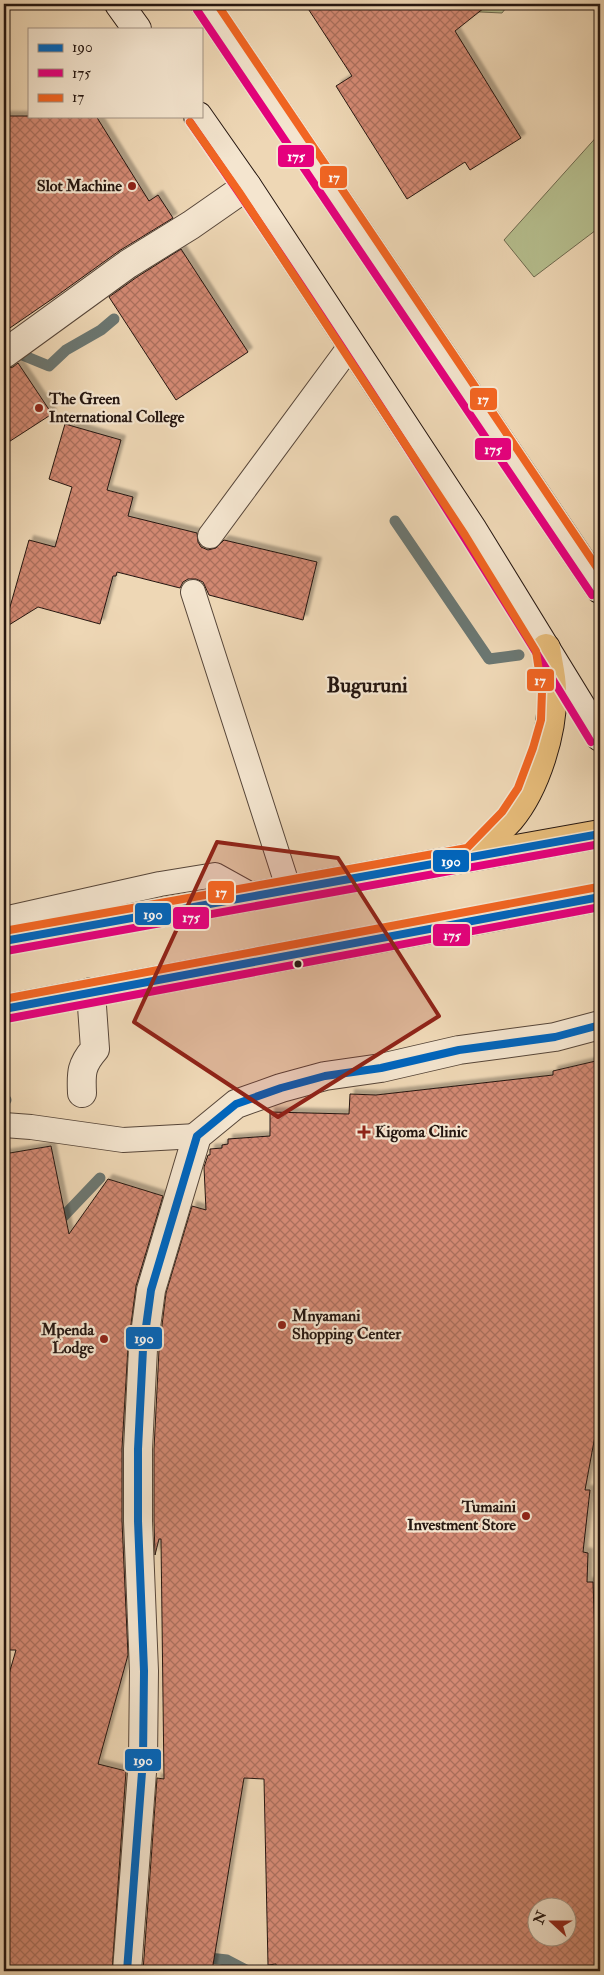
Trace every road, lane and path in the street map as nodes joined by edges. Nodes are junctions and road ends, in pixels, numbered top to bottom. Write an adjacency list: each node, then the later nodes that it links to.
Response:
1 (120, 4): 3 (street)
2 (205, 4): 9 (street)
3 (136, 28)
4 (199, 118): 5 (street)
5 (247, 186): 6 (street); 7 (street)
6 (351, 345): 8 (lane); 11 (street)
7 (4, 354)
8 (210, 536)
9 (600, 589)
10 (194, 592): 15 (lane)
11 (546, 648): 12 (street); 14 (main road)
12 (600, 737)
13 (600, 834): 14 (main road)
14 (472, 857): 15 (main road)
15 (289, 890): 16 (main road)
16 (253, 896): 18 (lane); 19 (main road)
17 (600, 898): 20 (main road)
18 (4, 919)
19 (4, 941)
20 (91, 992): 21 (main road); 23 (street)
21 (4, 1009)
22 (600, 1025): 25 (street)
23 (82, 1093)
24 (4, 1125): 25 (lane)
25 (197, 1136): 26 (street)
26 (128, 1971)

